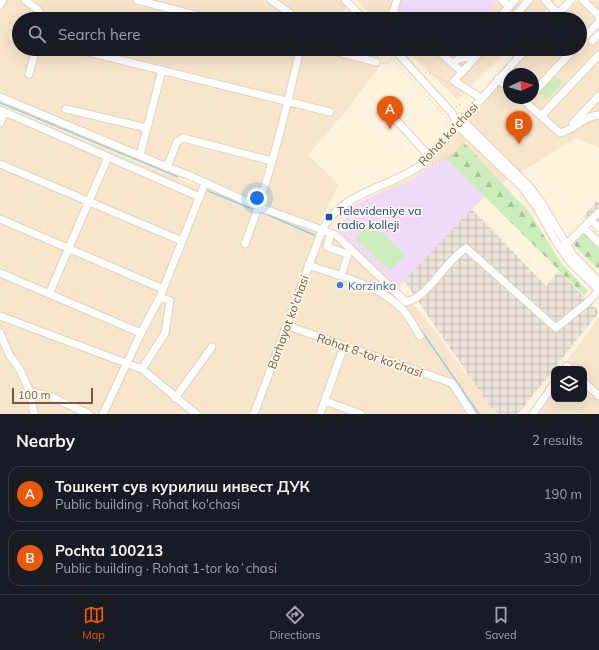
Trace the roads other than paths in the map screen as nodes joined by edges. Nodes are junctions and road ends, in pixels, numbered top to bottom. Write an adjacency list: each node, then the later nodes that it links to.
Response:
1 (3, 0): 13 (street)
2 (25, 0): 16 (street)
3 (137, 0): 17 (street)
4 (271, 0): 18 (street)
5 (345, 0): 19 (street)
6 (397, 0): 15 (street)
7 (502, 0): 14 (street)
8 (515, 0): 14 (street)
9 (529, 0): 21 (street)
10 (545, 0): 22 (street)
11 (571, 0): 23 (street)
12 (583, 0): 24 (street)
13 (0, 5)
14 (510, 6): 20 (street)
15 (394, 11)
16 (39, 12)
17 (184, 12)
18 (288, 12)
19 (357, 12)
20 (504, 12)
21 (518, 12)
22 (553, 12)
23 (560, 12)
24 (599, 16)
25 (599, 22): 27 (street)
26 (599, 34): 28 (street)
27 (587, 35)
28 (592, 42)
29 (599, 55): 59 (street)
30 (34, 56): 44 (street)
31 (105, 56): 42 (street)
32 (298, 56): 51 (street)
33 (353, 56): 40 (street)
34 (400, 56): 57 (street)
35 (444, 56): 41 (street)
36 (470, 56): 41 (street)
37 (477, 56): 43 (street)
38 (519, 56): 45 (street, Rohat ko'chasi)
39 (567, 56): 47 (street)
40 (376, 62)
41 (453, 64): 43 (street)
42 (162, 70): 51 (street); 63 (street)
43 (462, 72): 50 (street)
44 (29, 74)
45 (498, 79): 46 (street); 50 (street, Rohat ko'chasi)
46 (503, 83)
47 (539, 87)
48 (599, 96): 64 (street)
49 (0, 97): 65 (street)
50 (481, 98): 60 (street, Rohat ko'chasi)
51 (288, 102): 56 (street); 67 (street)
52 (530, 104): 59 (street)
53 (384, 107): 68 (street)
54 (66, 108): 63 (street)
55 (2, 111): 61 (street); 66 (street)
56 (330, 112)
57 (451, 114): 60 (street); 62 (street)
58 (599, 115): 64 (street)
59 (541, 116): 64 (street)
60 (463, 119): 62 (street, Rohat ko'chasi); 85 (street)
61 (0, 123)
62 (457, 125): 68 (street, Rohat ko'chasi); 92 (street)
63 (147, 128): 65 (street)
64 (565, 132)
65 (140, 156): 70 (street)
66 (108, 157): 72 (street); 73 (street)
67 (272, 161): 70 (street); 74 (street)
68 (431, 161): 80 (street, Rohat ko'chasi)
69 (0, 164): 73 (street)
70 (167, 168): 71 (street)
71 (205, 183): 72 (street); 74 (street)
72 (200, 197): 82 (street)
73 (88, 202): 82 (street); 86 (street)
74 (259, 207): 80 (street); 84 (street)
75 (599, 212): 77 (street)
76 (0, 219): 86 (street)
77 (591, 220): 78 (street); 79 (street)
78 (584, 228): 83 (street); 85 (street)
79 (599, 228)
80 (322, 230): 81 (street); 87 (street, Barhayot ko'chasi)
81 (331, 234): 88 (street); 92 (street)
82 (182, 242): 91 (street)
83 (599, 243)
84 (245, 244)
85 (566, 245): 90 (street)
86 (69, 247): 91 (street); 93 (street)
87 (308, 265): 96 (street, Barhayot ko'chasi); 99 (street)
88 (343, 270)
89 (0, 273): 93 (street)
90 (598, 281)
91 (163, 289): 94 (street)
92 (599, 290)
93 (49, 294): 97 (street)
94 (160, 296): 97 (street); 103 (street)
95 (0, 316): 102 (street)
96 (288, 326): 100 (street, Rohat 8-tor ko‘chasi); 114 (street, Barhayot ko'chasi)
97 (141, 332): 102 (street)
98 (0, 333): 106 (street)
99 (420, 336)
100 (344, 346): 109 (street); 117 (street, Rohat 8-tor ko‘chasi)
101 (212, 347): 108 (street)
102 (128, 364): 103 (street); 112 (street)
103 (142, 369): 108 (street)
104 (587, 385): 107 (street)
105 (551, 388): 118 (street)
106 (30, 392): 110 (street); 111 (street)
107 (599, 396)
108 (175, 398): 113 (street)
109 (325, 401): 115 (street); 116 (street)
110 (34, 414)
111 (90, 414)
112 (103, 414)
113 (196, 414)
114 (254, 414)
115 (320, 414)
116 (361, 414)
117 (472, 414)
118 (532, 414)

